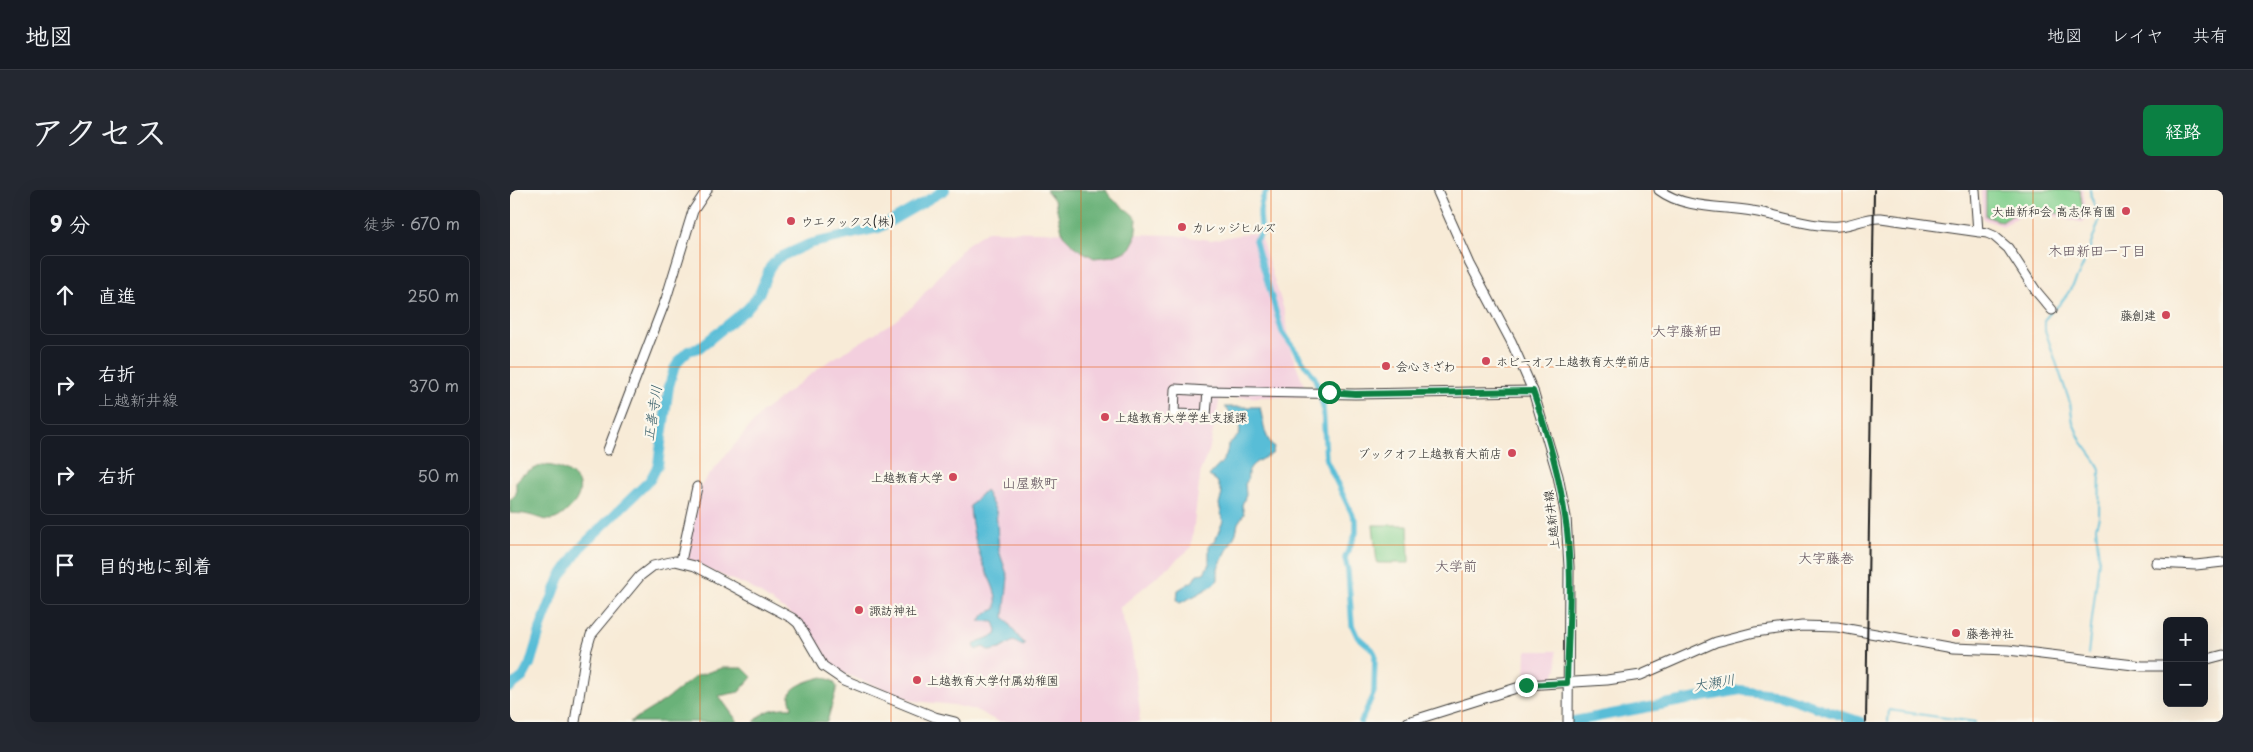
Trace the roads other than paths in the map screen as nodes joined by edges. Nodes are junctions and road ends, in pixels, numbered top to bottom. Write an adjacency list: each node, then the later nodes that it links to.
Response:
1 (707, 190): 9 (street)
2 (1437, 190): 8 (street, 上越新井線)
3 (1659, 190): 5 (street)
4 (1976, 190): 5 (street)
5 (1978, 232): 6 (street)
6 (2052, 310)
7 (1208, 391): 7 (street); 8 (street)
8 (1533, 391): 17 (street, 上越新井線)
9 (608, 450)
10 (697, 487): 11 (street)
11 (681, 561): 18 (street); 19 (street)
12 (2223, 562): 13 (street)
13 (2156, 563)
14 (2223, 655): 15 (street)
15 (2208, 659)
16 (2163, 666): 17 (street)
17 (1567, 683): 20 (street); 21 (street, 上越新井線)
18 (575, 722)
19 (954, 722)
20 (1408, 722)
21 (1568, 722)

